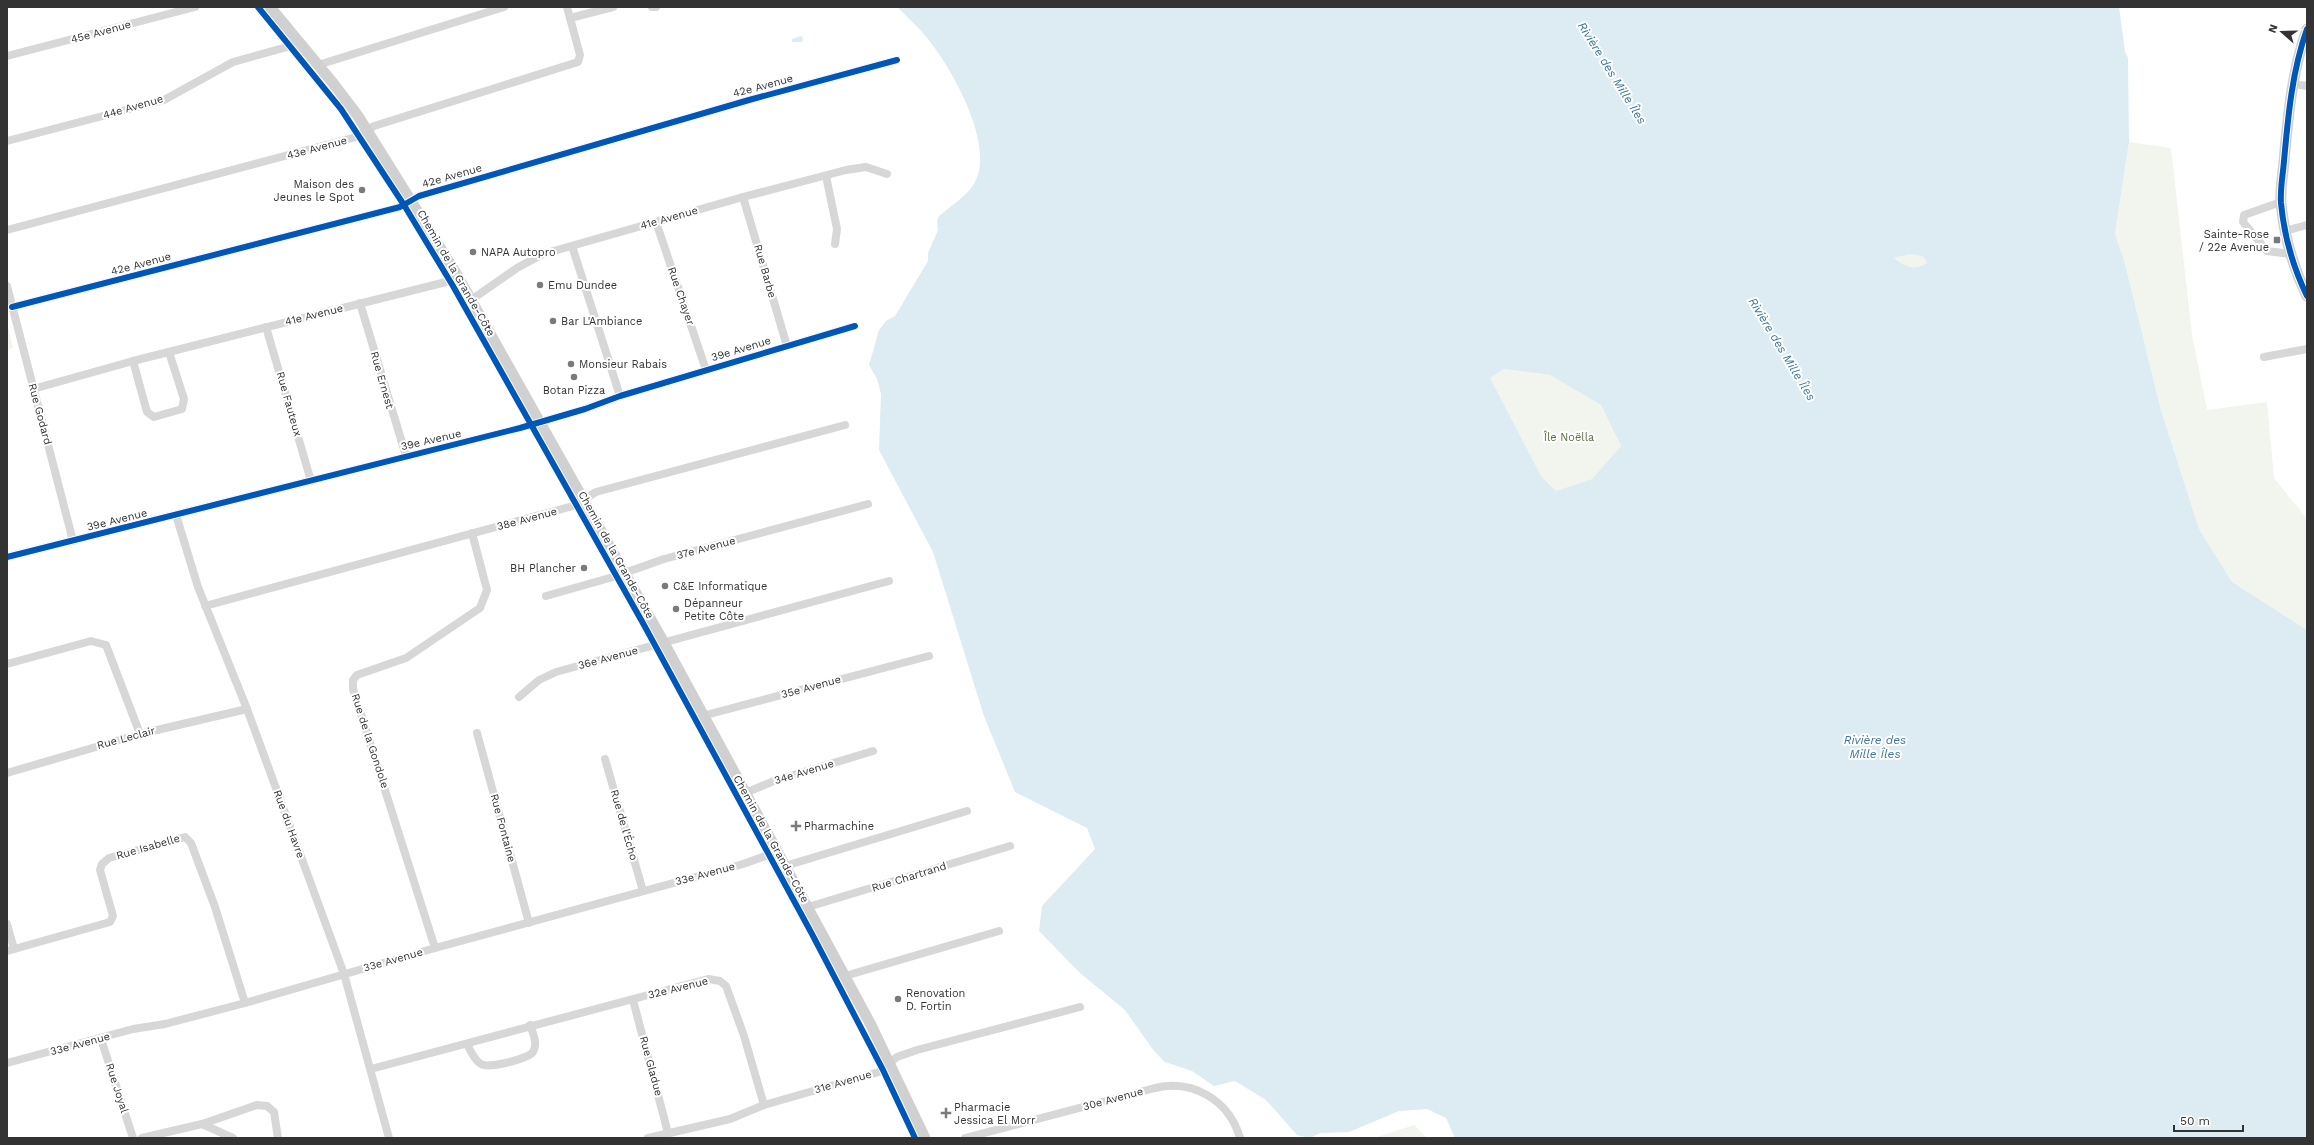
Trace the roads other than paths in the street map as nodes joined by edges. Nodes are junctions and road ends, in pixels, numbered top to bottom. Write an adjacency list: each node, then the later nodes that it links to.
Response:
1 (195, 7): 11 (street, 45e Avenue)
2 (270, 7): 10 (main road, Chemin de la Grande-Côte)
3 (504, 7): 13 (street)
4 (567, 7): 8 (street)
5 (613, 7): 8 (street)
6 (652, 7): 7 (street)
7 (656, 7)
8 (570, 18): 16 (street, 43e Avenue)
9 (2307, 30): 14 (main road)
10 (298, 40): 13 (main road, Chemin de la Grande-Côte); 17 (street, 44e Avenue)
11 (7, 56)
12 (897, 60): 21 (street, 42e Avenue)
13 (318, 65): 16 (main road, Chemin de la Grande-Côte)
14 (2293, 84): 15 (street); 22 (main road)
15 (2307, 86)
16 (367, 131): 21 (main road, Chemin de la Grande-Côte); 25 (street, 43e Avenue)
17 (7, 141)
18 (887, 174): 19 (street, 41e Avenue)
19 (826, 176): 20 (street, 41e Avenue); 27 (street)
20 (743, 197): 23 (street, 41e Avenue); 38 (street, Rue Barbe)
21 (412, 200): 30 (main road, Chemin de la Grande-Côte); 35 (street, 42e Avenue)
22 (2281, 202): 26 (main road); 29 (street)
23 (656, 222): 28 (street, 41e Avenue); 43 (street, Rue Chayer)
24 (2307, 225): 26 (street)
25 (7, 230)
26 (2285, 231): 29 (main road)
27 (835, 244)
28 (572, 246): 33 (street, 41e Avenue); 45 (street)
29 (2291, 254): 32 (main road)
30 (457, 275): 33 (main road, Chemin de la Grande-Côte); 34 (street, 41e Avenue)
31 (7, 286): 35 (street, Rue Godard)
32 (2307, 296)
33 (471, 300): 46 (main road, Chemin de la Grande-Côte)
34 (360, 303): 37 (street, 41e Avenue); 48 (street, Rue Ernest)
35 (12, 307): 44 (street, Rue Godard)
36 (855, 326): 38 (street, 39e Avenue)
37 (266, 327): 40 (street, 41e Avenue); 49 (street, Rue Fauteux)
38 (787, 346): 43 (street, 39e Avenue)
39 (2307, 349): 41 (street)
40 (169, 352): 42 (street, 41e Avenue); 42 (street)
41 (2264, 357)
42 (133, 361): 44 (street, 41e Avenue)
43 (706, 370): 45 (street, 39e Avenue)
44 (33, 389): 54 (street, Rue Godard)
45 (620, 396): 46 (street, 39e Avenue)
46 (541, 422): 48 (street, 39e Avenue); 50 (main road, Chemin de la Grande-Côte)
47 (845, 425): 50 (street, 38e Avenue)
48 (406, 456): 49 (street, 39e Avenue)
49 (311, 481): 52 (street, 39e Avenue)
50 (584, 499): 53 (street, 38e Avenue); 56 (main road, Chemin de la Grande-Côte)
51 (868, 504): 56 (street, 37e Avenue)
52 (176, 515): 54 (street, 39e Avenue); 59 (street, Rue du Havre)
53 (472, 533): 59 (street, 38e Avenue); 81 (street, Rue de la Gondole)
54 (73, 541): 55 (street, 39e Avenue)
55 (7, 557)
56 (625, 573): 58 (street, 37e Avenue); 60 (main road, Chemin de la Grande-Côte)
57 (889, 581): 60 (street, 36e Avenue)
58 (546, 596)
59 (205, 606): 64 (street, Rue du Havre)
60 (664, 643): 63 (street, 36e Avenue); 65 (main road, Chemin de la Grande-Côte)
61 (929, 656): 65 (street, 35e Avenue)
62 (7, 664): 67 (street)
63 (519, 697)
64 (247, 709): 67 (street, Rue Leclair); 83 (street, Rue du Havre)
65 (702, 716): 71 (main road, Chemin de la Grande-Côte)
66 (477, 733): 78 (street, Rue Fontaine)
67 (140, 734): 70 (street, Rue Leclair)
68 (873, 751): 71 (street, 34e Avenue)
69 (605, 759): 76 (street, Rue de l'Écho)
70 (7, 773)
71 (745, 793): 74 (main road, Chemin de la Grande-Côte)
72 (967, 811): 75 (street)
73 (1010, 846): 77 (street, Rue Chartrand)
74 (777, 852): 75 (main road, Chemin de la Grande-Côte); 76 (street, 33e Avenue)
75 (785, 866): 77 (main road, Chemin de la Grande-Côte)
76 (643, 891): 78 (street, 33e Avenue)
77 (808, 907): 84 (main road, Chemin de la Grande-Côte)
78 (529, 923): 81 (street, 33e Avenue)
79 (7, 924): 82 (street)
80 (999, 931): 84 (street)
81 (435, 948): 83 (street, 33e Avenue)
82 (10, 950): 86 (street, Rue Isabelle)
83 (344, 974): 86 (street, 33e Avenue); 93 (street, Rue du Havre)
84 (845, 976): 92 (main road, Chemin de la Grande-Côte)
85 (633, 1000): 88 (street, 32e Avenue); 94 (street, 32e Avenue); 96 (street, Rue Gladue)
86 (245, 1003): 89 (street, 33e Avenue)
87 (1080, 1007): 92 (street, 31e Avenue)
88 (530, 1025): 90 (street, 32e Avenue); 90 (street)
89 (101, 1039): 91 (street, 33e Avenue); 97 (street, Rue Joyal)
90 (466, 1044): 93 (street, 32e Avenue)
91 (7, 1063)
92 (890, 1063): 94 (street, 31e Avenue); 103 (main road, Chemin de la Grande-Côte)
93 (371, 1069): 101 (street, Rue du Havre)
94 (764, 1105): 96 (street, 31e Avenue)
95 (202, 1124): 98 (street); 99 (street); 100 (street)
96 (668, 1133): 102 (street, 31e Avenue)
97 (133, 1138)
98 (144, 1138)
99 (232, 1138)
100 (278, 1138)
101 (389, 1138)
102 (648, 1138)
103 (925, 1138)
104 (965, 1138): 105 (street, 30e Avenue)
105 (1240, 1138)

